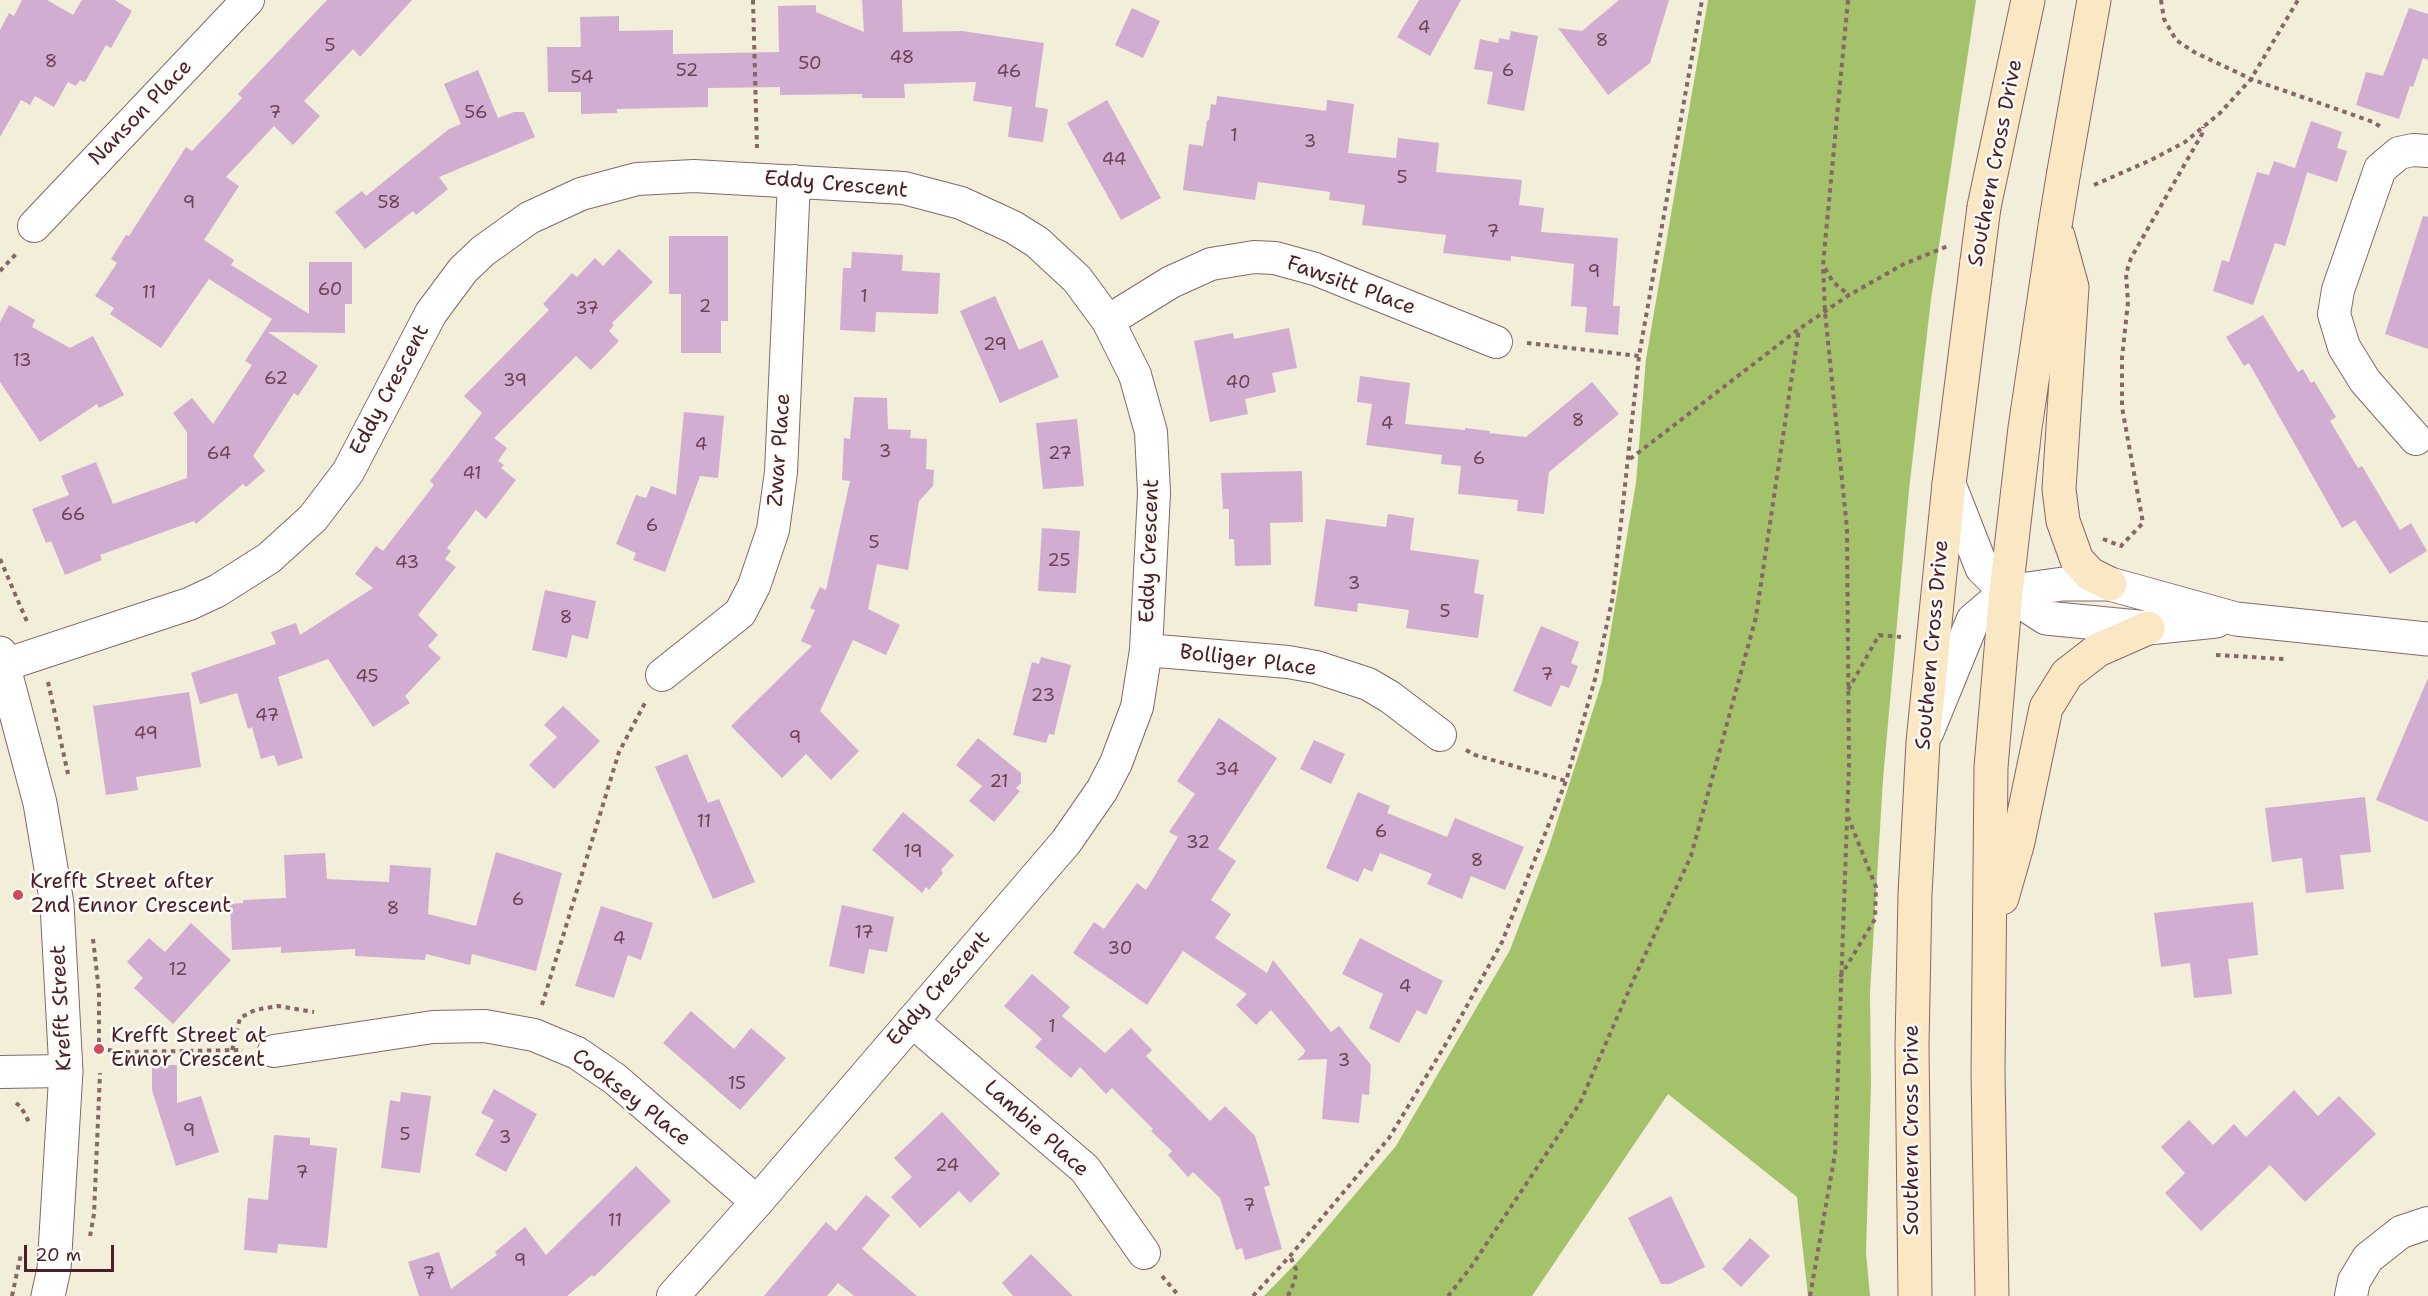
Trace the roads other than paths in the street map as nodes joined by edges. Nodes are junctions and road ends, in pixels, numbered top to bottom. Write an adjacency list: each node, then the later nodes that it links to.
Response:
1 (248, 0): 8 (street, Nanson Place)
2 (2016, 0): 5 (main road)
3 (2028, 0): 5 (main road, Southern Cross Drive)
4 (2094, 0): 9 (main road, bridge)
5 (2002, 118): 13 (main road, Southern Cross Drive, bridge)
6 (2418, 151): 12 (street)
7 (794, 181): 10 (street, Eddy Crescent); 20 (street, Eddy Crescent); 21 (street, Zwar Place)
8 (34, 226)
9 (2055, 226): 14 (main road); 15 (main road)
10 (1108, 321): 11 (street, Fawsitt Place); 19 (street, Eddy Crescent)
11 (1496, 342)
12 (2416, 439)
13 (1948, 484): 15 (street); 23 (main road, Southern Cross Drive)
14 (2110, 584): 15 (street); 16 (street)
15 (2006, 592): 17 (street); 23 (street); 24 (main road)
16 (2236, 619): 17 (street); 18 (street)
17 (2148, 628): 24 (main road)
18 (2428, 639)
19 (1146, 650): 22 (street, Bolliger Place); 25 (street, Eddy Crescent)
20 (2, 659): 27 (street, Krefft Street)
21 (662, 675)
22 (1440, 735)
23 (1923, 742): 34 (main road, Southern Cross Drive)
24 (1990, 937): 35 (main road)
25 (912, 1021): 29 (street, Eddy Crescent); 31 (street, Lambie Place)
26 (274, 1051): 29 (street, Cooksey Place)
27 (66, 1071): 28 (street); 32 (street, Krefft Street)
28 (0, 1072)
29 (757, 1202): 33 (street, Eddy Crescent)
30 (2428, 1223): 36 (street)
31 (1144, 1253)
32 (48, 1296)
33 (673, 1296)
34 (1915, 1296)
35 (1992, 1296)
36 (2351, 1296)

